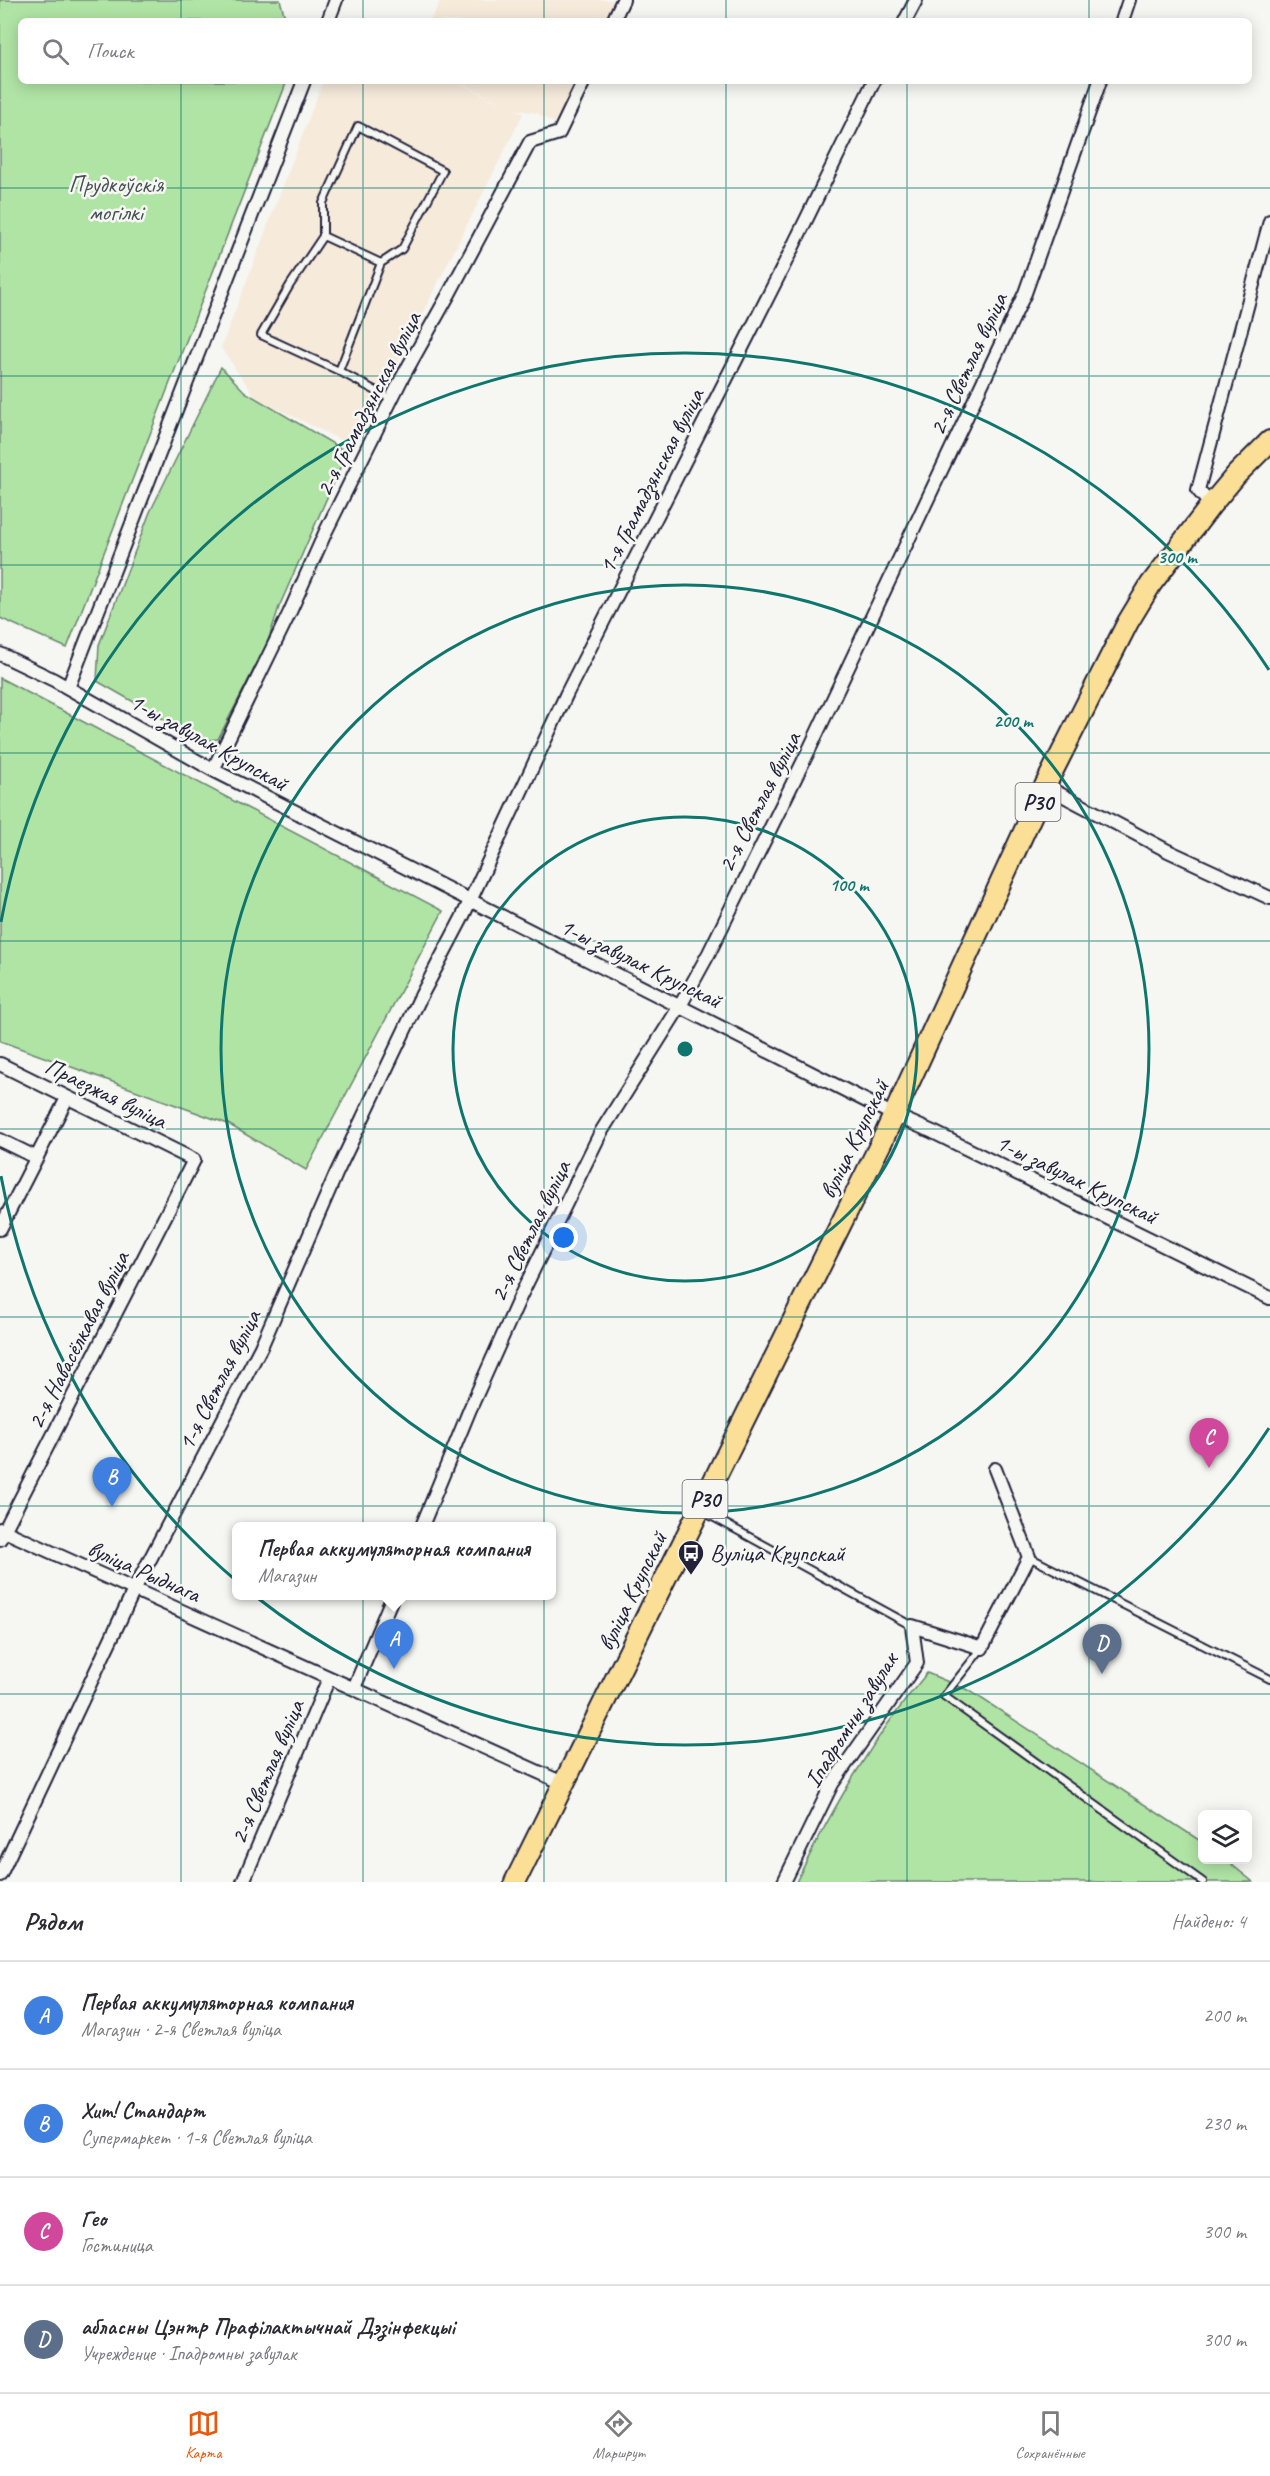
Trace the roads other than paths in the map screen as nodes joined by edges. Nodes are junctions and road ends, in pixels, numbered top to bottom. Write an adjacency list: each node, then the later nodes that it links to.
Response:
1 (623, 0): 6 (street)
2 (916, 0): 7 (street)
3 (1129, 0): 8 (street)
4 (333, 3): 5 (street)
5 (329, 18)
6 (614, 18)
7 (907, 18)
8 (1123, 18)
9 (303, 84): 21 (street)
10 (583, 84): 17 (street, 2-я Грамадзянская вуліца)
11 (873, 84): 25 (street, 1-я Грамадзянская вуліца)
12 (1099, 84): 26 (street, 2-я Светлая вуліца)
13 (1270, 221): 19 (street)
14 (323, 236): 15 (lane); 15 (lane); 16 (lane)
15 (381, 263): 16 (lane)
16 (339, 371): 17 (lane)
17 (391, 400): 22 (street, 2-я Грамадзянская вуліца)
18 (1270, 441): 19 (main road, вуліца Крупскай / Р30)
19 (1211, 505): 23 (main road, вуліца Крупскай / Р30)
20 (0, 654): 21 (street, 1-ы завулак Крупскай)
21 (68, 688): 22 (street, 1-ы завулак Крупскай)
22 (213, 770): 25 (street, 1-ы завулак Крупскай)
23 (1045, 786): 24 (street); 29 (main road, вуліца Крупскай / Р30)
24 (1270, 898)
25 (470, 902): 26 (street, 1-ы завулак Крупскай); 40 (street, 1-я Светлая вуліца)
26 (680, 1006): 29 (street, 1-ы завулак Крупскай); 37 (street, 2-я Светлая вуліца)
27 (0, 1064): 28 (street, Праезжая вуліца)
28 (67, 1098): 31 (street); 32 (street, Праезжая вуліца)
29 (894, 1115): 34 (street, 1-ы завулак Крупскай); 36 (main road, вуліца Крупскай / Р30)
30 (0, 1140): 31 (street)
31 (36, 1158): 33 (street)
32 (194, 1160): 38 (street, 2-я Навасёлкавая вуліца)
33 (0, 1228)
34 (1270, 1298)
35 (995, 1469): 39 (street)
36 (700, 1509): 42 (lane); 47 (main road, вуліца Крупскай / Р30)
37 (424, 1522)
38 (1, 1533): 40 (street, вуліца Рыднага)
39 (1029, 1557): 43 (street); 45 (lane)
40 (135, 1590): 44 (street, вуліца Рыднага); 48 (street, 1-я Светлая вуліца)
41 (391, 1600): 46 (street)
42 (912, 1626): 43 (street, Іпадромны завулак); 51 (street, Іпадромны завулак)
43 (982, 1648): 52 (lane)
44 (329, 1678): 46 (street, вуліца Рыднага); 49 (street, 2-я Светлая вуліца)
45 (1270, 1679)
46 (354, 1688): 47 (street, вуліца Рыднага)
47 (565, 1784): 50 (main road, вуліца Крупскай / Р30)
48 (0, 1875)
49 (243, 1882)
50 (515, 1882)
51 (784, 1882)
52 (1203, 1882)

